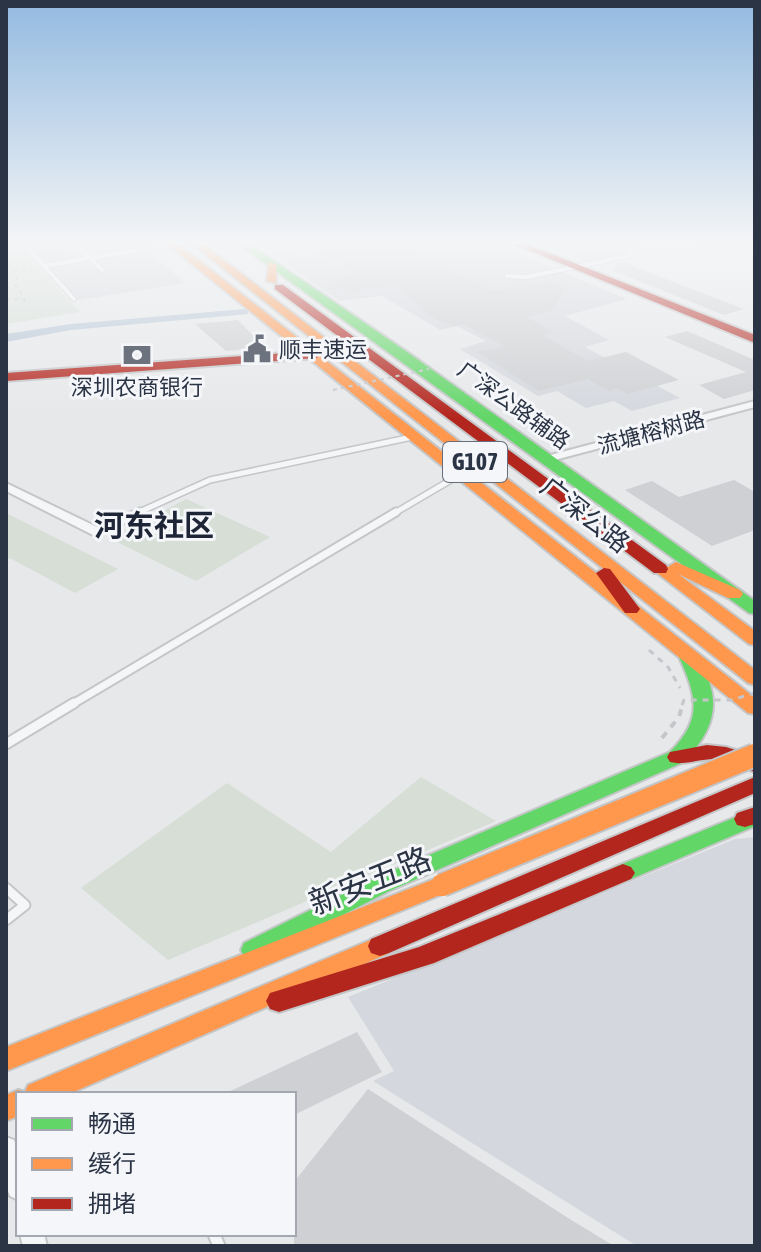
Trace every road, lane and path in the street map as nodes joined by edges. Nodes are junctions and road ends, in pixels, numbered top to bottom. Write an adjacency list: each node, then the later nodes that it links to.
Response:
1 (258, 301): 7 (main road)
2 (270, 301): 18 (main road, 广深公路 / G107)
3 (319, 301): 17 (main road, 广深公路 / G107)
4 (325, 301): 13 (main road, 广深公路辅路)
5 (661, 301): 6 (main road)
6 (755, 339)
7 (313, 355): 9 (main road); 12 (main road)
8 (429, 369): 10 (path, bridge)
9 (6, 377)
10 (333, 390)
11 (755, 404): 13 (street, 流塘榕树路)
12 (415, 437): 14 (main road); 16 (lane)
13 (547, 459): 19 (main road, 广深公路辅路)
14 (461, 474): 20 (main road); 30 (lane)
15 (6, 486): 16 (street)
16 (97, 532)
17 (627, 545): 19 (main road); 22 (main road, 广深公路 / G107)
18 (585, 548): 20 (main road); 25 (main road, 广深公路 / G107)
19 (734, 594): 21 (main road, 广深公路辅路)
20 (631, 609): 24 (main road)
21 (755, 609)
22 (755, 640)
23 (649, 650): 27 (path)
24 (688, 657): 28 (main road); 32 (main road)
25 (755, 679)
26 (755, 693): 27 (path, bridge)
27 (684, 700): 29 (path, bridge)
28 (755, 708)
29 (662, 738)
30 (6, 744)
31 (755, 755): 38 (main road, 新安五路, bridge)
32 (677, 757): 33 (main road); 38 (main road)
33 (755, 765)
34 (755, 784): 39 (main road)
35 (752, 817): 39 (main road)
36 (6, 888): 37 (lane)
37 (6, 920)
38 (179, 989): 40 (main road, 新安五路)
39 (191, 1028): 41 (main road)
40 (6, 1059)
41 (43, 1092)
42 (6, 1148): 43 (street)
43 (16, 1181)

